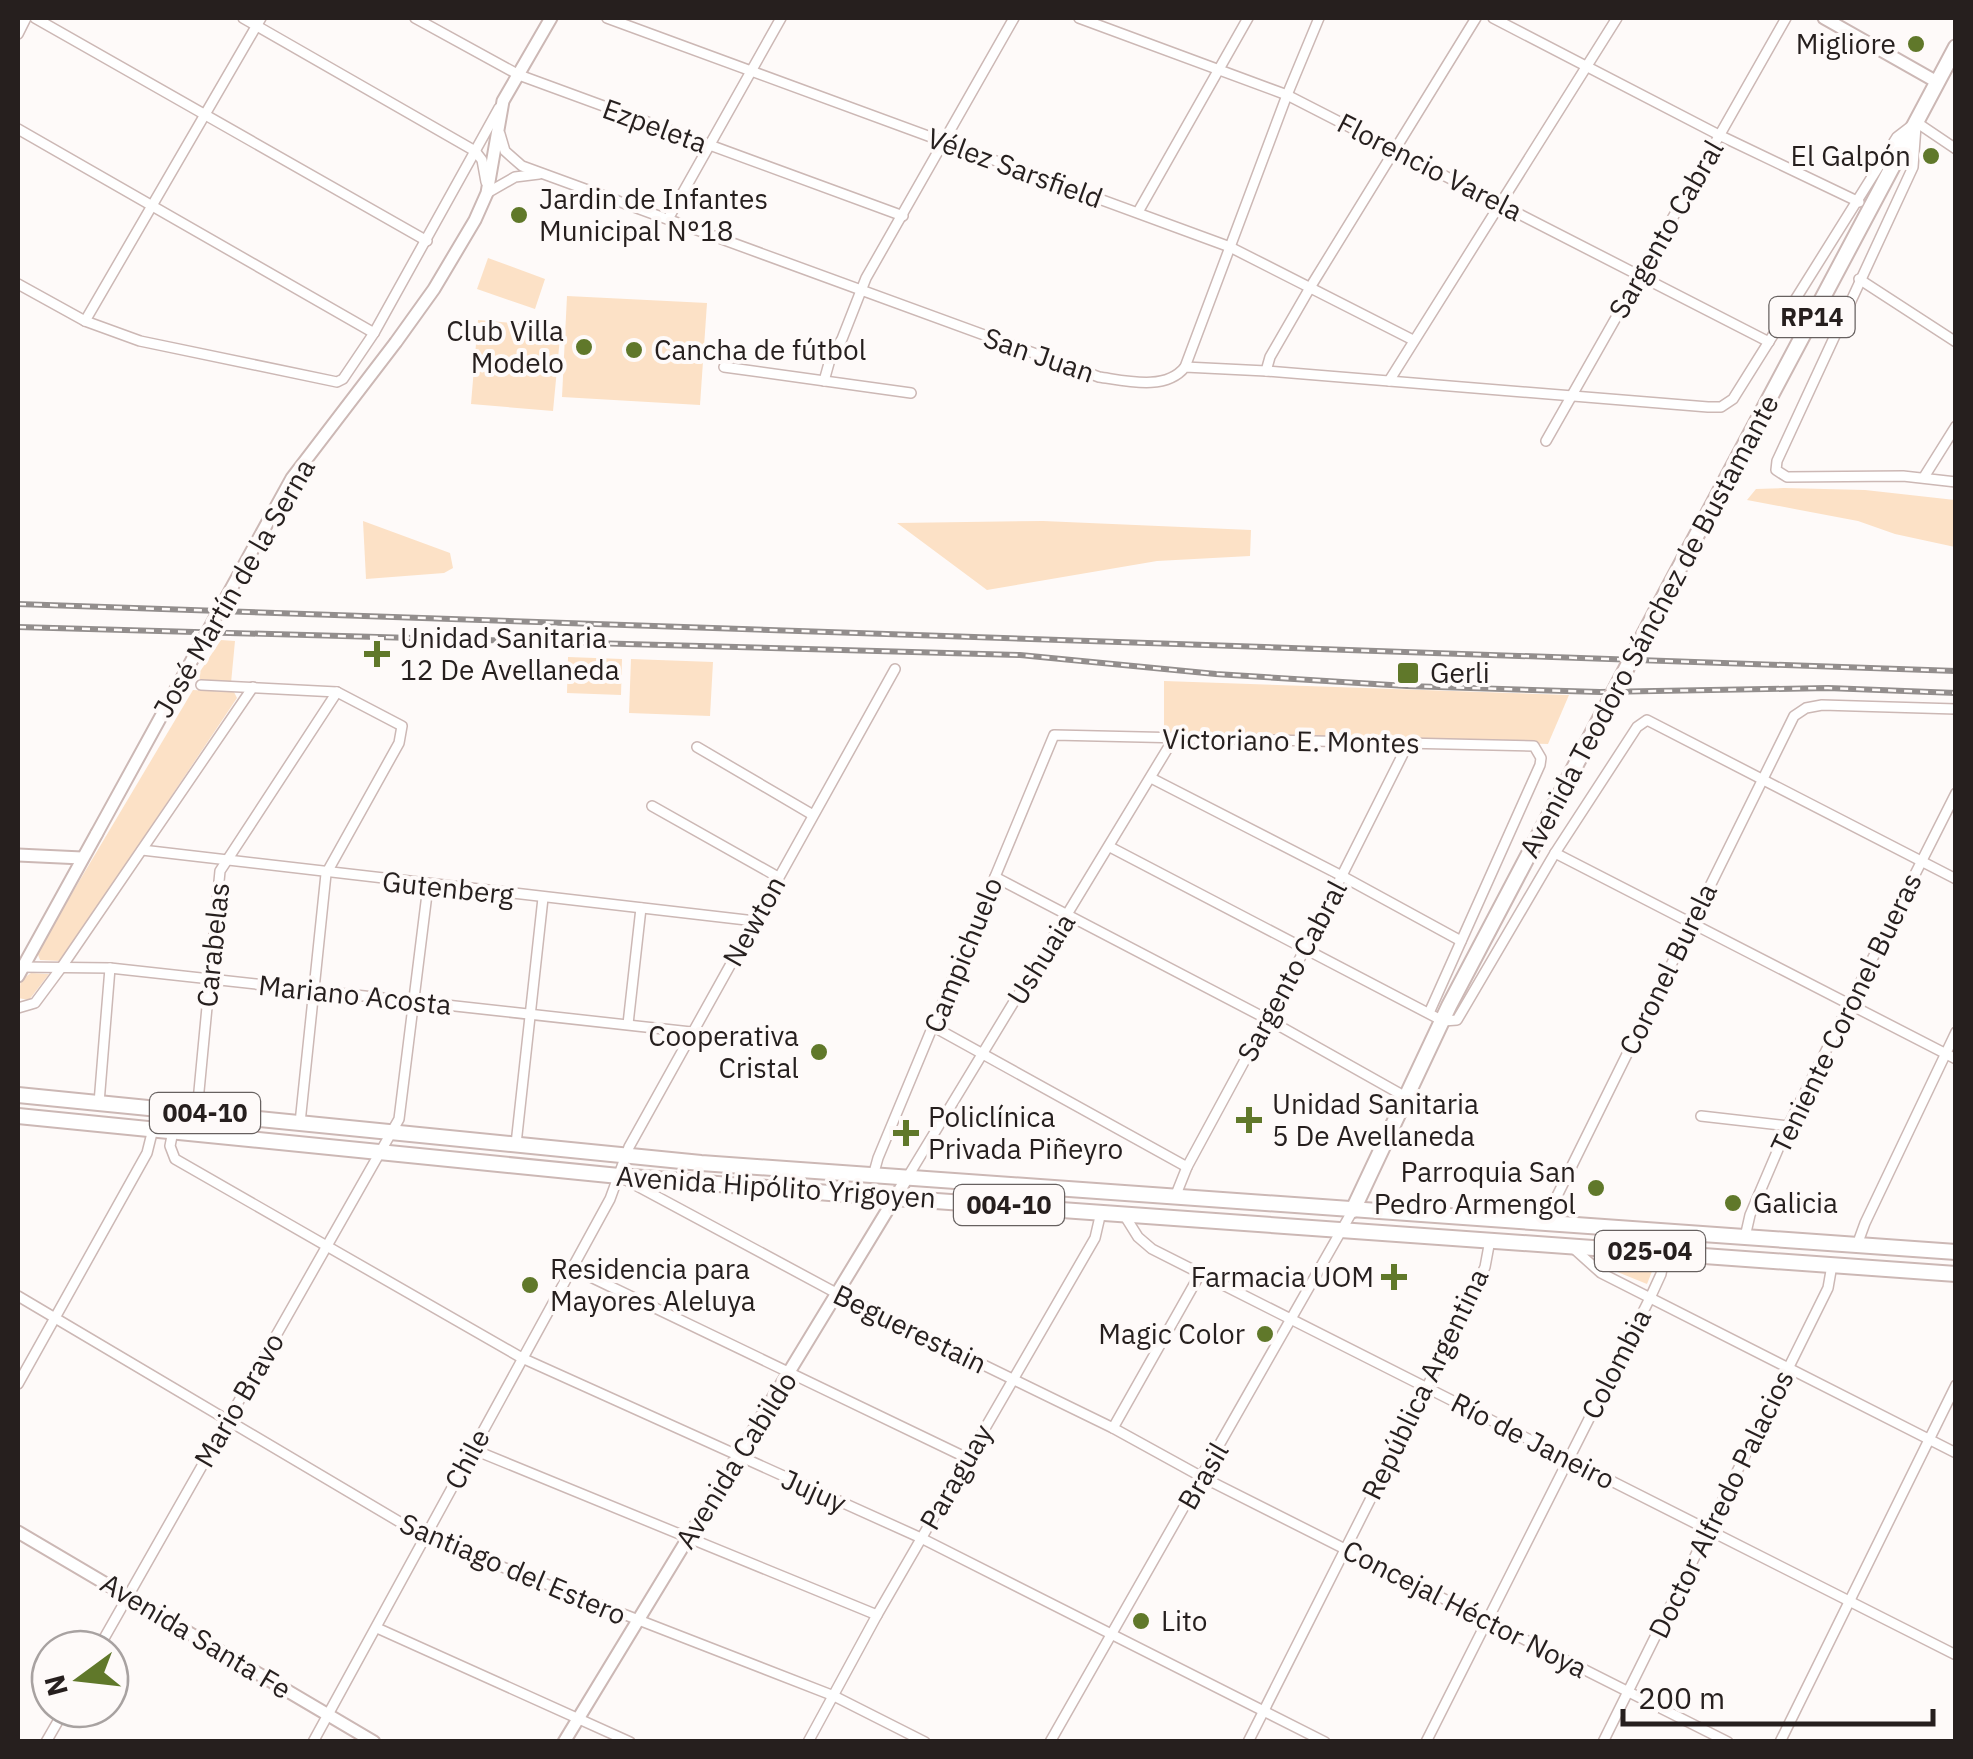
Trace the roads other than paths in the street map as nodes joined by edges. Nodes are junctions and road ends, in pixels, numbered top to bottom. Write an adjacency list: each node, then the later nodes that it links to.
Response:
1 (26, 18): 18 (street)
2 (34, 18): 27 (street)
3 (243, 18): 17 (street)
4 (415, 18): 23 (street, Ezpeleta)
5 (550, 18): 23 (street, José Martín de la Serna)
6 (607, 18): 22 (street, Vélez Sarsfield)
7 (781, 18): 22 (street)
8 (1014, 18): 32 (street)
9 (1079, 18): 21 (street, Florencio Varela)
10 (1248, 18): 21 (street)
11 (1319, 18): 25 (street)
12 (1476, 18): 35 (street)
13 (1493, 18): 20 (street)
14 (1618, 18): 20 (street)
15 (1786, 18): 31 (street, Sargento Cabral)
16 (1824, 18): 24 (street)
17 (259, 22): 27 (street); 36 (street)
18 (18, 34)
19 (1956, 48): 24 (main road, Avenida Teodoro Sánchez de Bustamante / RP14)
20 (1587, 64): 31 (street); 39 (street)
21 (1218, 69): 25 (street, Florencio Varela); 42 (street)
22 (752, 70): 32 (street, Vélez Sarsfield); 33 (street)
23 (519, 75): 26 (street, José Martín de la Serna); 33 (street, Ezpeleta)
24 (1937, 82): 28 (main road, Avenida Teodoro Sánchez de Bustamante / RP14)
25 (1286, 95): 35 (street, Florencio Varela); 46 (street)
26 (504, 101): 29 (street, José Martín de la Serna); 36 (street, José Martín de la Serna)
27 (204, 113): 41 (street); 45 (street)
28 (1916, 122): 34 (street); 40 (street); 48 (street); 113 (main road, Avenida Teodoro Sánchez de Bustamante / RP14, bridge)
29 (498, 125): 37 (street, San Juan); 38 (street, José Martín de la Serna)
30 (18, 129): 41 (street)
31 (1719, 135): 40 (street); 47 (street, Sargento Cabral)
32 (944, 144): 42 (street, Vélez Sarsfield); 43 (street)
33 (708, 146): 43 (street, Ezpeleta); 44 (street)
34 (1956, 148)
35 (1395, 149): 39 (street, Florencio Varela); 50 (street)
36 (476, 151): 38 (street); 45 (street, José Martín de la Serna)
37 (542, 174): 38 (street); 44 (street, San Juan)
38 (488, 194): 86 (street, José Martín de la Serna, bridge)
39 (1499, 202): 47 (street, Florencio Varela); 54 (street)
40 (1859, 202): 55 (street)
41 (151, 205): 52 (street); 53 (street)
42 (1138, 212): 46 (street, Vélez Sarsfield)
43 (903, 216): 51 (street)
44 (668, 219): 51 (street, San Juan)
45 (427, 240): 53 (street, José Martín de la Serna)
46 (1230, 246): 50 (street, Vélez Sarsfield); 58 (street)
47 (1640, 274): 55 (street, Florencio Varela); 63 (street, Sargento Cabral)
48 (1859, 279): 56 (street); 66 (street)
49 (18, 284): 52 (street)
50 (1311, 286): 54 (street, Vélez Sarsfield); 59 (street)
51 (861, 291): 58 (street, San Juan); 60 (street)
52 (85, 321): 53 (street, José Martín de la Serna)
53 (374, 333)
54 (1414, 340): 61 (street)
55 (1769, 342): 63 (street, San Juan)
56 (1956, 342)
57 (724, 367): 60 (street)
58 (1185, 368): 59 (street, San Juan)
59 (1266, 371): 61 (street, San Juan)
60 (824, 381): 62 (street)
61 (1389, 381): 63 (street, San Juan)
62 (911, 394)
63 (1571, 395): 65 (street, Sargento Cabral)
64 (1956, 426): 66 (street)
65 (1546, 440)
66 (1924, 477): 67 (street)
67 (1956, 482)
68 (895, 669): 81 (street, Newton)
69 (200, 685): 70 (street)
70 (253, 686): 71 (street); 83 (street)
71 (338, 692): 87 (street, Carabelas); 89 (street)
72 (1956, 709): 78 (street, Coronel Burela)
73 (1054, 735): 74 (street, Victoriano E. Montes); 92 (street, Campichuelo)
74 (1174, 738): 75 (street, Victoriano E. Montes); 77 (street, Ushuaia)
75 (1408, 744): 90 (street, Sargento Cabral); 100 (street, Victoriano E. Montes)
76 (697, 747): 81 (street)
77 (1151, 778): 82 (street, Ushuaia); 90 (street)
78 (1762, 779): 84 (street); 88 (street); 99 (street, Coronel Burela)
79 (1956, 793): 88 (street, Teniente Coronel Bueras)
80 (652, 806): 91 (street)
81 (813, 814): 91 (street, Newton)
82 (1110, 847): 97 (street, Ushuaia); 101 (street)
83 (142, 850): 87 (street, Gutenberg); 102 (street)
84 (1555, 853): 99 (street); 113 (street)
85 (18, 855): 86 (street)
86 (82, 858): 104 (street, José Martín de la Serna)
87 (224, 861): 89 (street, Gutenberg); 105 (street, Carabelas)
88 (1921, 862): 93 (street); 108 (street, Teniente Coronel Bueras)
89 (326, 874): 94 (street, Gutenberg); 106 (street)
90 (1342, 876): 100 (street); 101 (street, Sargento Cabral)
91 (778, 877): 98 (street, Newton)
92 (995, 877): 97 (street); 115 (street, Campichuelo)
93 (1956, 879)
94 (428, 886): 95 (street, Gutenberg); 107 (street, Mario Bravo)
95 (543, 898): 96 (street, Gutenberg); 110 (street)
96 (640, 908): 98 (street, Gutenberg); 114 (street)
97 (1068, 914): 112 (street); 118 (street, Ushuaia)
98 (755, 921): 116 (street, Newton)
99 (1690, 924): 108 (street); 144 (street, Coronel Burela)
100 (1461, 941): 111 (street)
101 (1305, 949): 111 (street); 112 (street, Sargento Cabral)
102 (61, 968): 103 (street, Mariano Acosta); 104 (street, Mariano Acosta); 109 (street)
103 (110, 968): 105 (street, Mariano Acosta); 123 (street)
104 (19, 970)
105 (209, 980): 106 (street, Mariano Acosta); 124 (street, Carabelas)
106 (312, 991): 107 (street, Mariano Acosta); 127 (street)
107 (414, 1001): 110 (street, Mariano Acosta); 131 (street, Mario Bravo)
108 (1848, 1002): 119 (street); 128 (street, Teniente Coronel Bueras)
109 (18, 1008)
110 (530, 1012): 114 (street, Mariano Acosta); 132 (street)
111 (1428, 1013): 113 (street)
112 (1267, 1019): 122 (street); 135 (street, Sargento Cabral)
113 (1443, 1021): 122 (main road, Avenida Teodoro Sánchez de Bustamante / RP14)
114 (628, 1024): 116 (street, Mariano Acosta)
115 (934, 1026): 118 (street); 137 (street, Campichuelo)
116 (691, 1032): 134 (street, Newton)
117 (1956, 1032): 119 (street)
118 (984, 1052): 135 (street); 138 (street, Ushuaia)
119 (1945, 1054): 120 (street); 149 (street)
120 (1956, 1059)
121 (18, 1096): 123 (main road, Avenida Hipólito Yrigoyen / 004-10)
122 (1404, 1096): 141 (main road, Avenida Teodoro Sánchez de Bustamante / RP14)
123 (99, 1103): 124 (main road, Avenida Hipólito Yrigoyen / 004-10)
124 (197, 1112): 127 (main road, Avenida Hipólito Yrigoyen / 004-10)
125 (18, 1116): 129 (main road, Avenida Hipólito Yrigoyen / 004-10)
126 (1701, 1116): 128 (street)
127 (300, 1123): 131 (main road, Avenida Hipólito Yrigoyen / 004-10)
128 (1788, 1126): 146 (street, Teniente Coronel Bueras)
129 (153, 1130): 130 (main road, Avenida Hipólito Yrigoyen / 004-10); 160 (street)
130 (172, 1132): 133 (main road, Avenida Hipólito Yrigoyen / 004-10); 148 (street, Jujuy)
131 (392, 1132): 132 (main road, Avenida Hipólito Yrigoyen / 004-10); 133 (street, Mario Bravo)
132 (516, 1144): 134 (main road, Avenida Hipólito Yrigoyen / 004-10)
133 (382, 1151): 136 (main road, Avenida Hipólito Yrigoyen / 004-10); 148 (street, Mario Bravo)
134 (626, 1156): 136 (street, Newton); 137 (main road, Avenida Hipólito Yrigoyen / 004-10)
135 (1188, 1167): 139 (street, Sargento Cabral)
136 (620, 1176): 140 (main road, Avenida Hipólito Yrigoyen / 004-10); 154 (street, Chile); 157 (street, Beguerestain)
137 (873, 1176): 138 (main road, Avenida Hipólito Yrigoyen / 004-10)
138 (907, 1178): 139 (main road, Avenida Hipólito Yrigoyen / 004-10); 140 (street, Avenida Cabildo)
139 (1175, 1197): 141 (main road, Avenida Hipólito Yrigoyen / 004-10)
140 (895, 1198): 142 (main road, Avenida Hipólito Yrigoyen / 004-10); 157 (street, Avenida Cabildo)
141 (1353, 1210): 144 (main road, Avenida Hipólito Yrigoyen / 025-04); 145 (street, Brasil)
142 (1100, 1212): 143 (main road, Avenida Hipólito Yrigoyen / 004-10); 165 (street, Paraguay)
143 (1123, 1213): 145 (main road, Avenida Hipólito Yrigoyen / 004-10); 155 (street, Río de Janeiro)
144 (1550, 1224): 146 (main road, Avenida Hipólito Yrigoyen / 025-04)
145 (1344, 1228): 147 (main road, Avenida Hipólito Yrigoyen / 025-04); 161 (street, Brasil)
146 (1745, 1238): 149 (main road, Avenida Hipólito Yrigoyen / 025-04)
147 (1490, 1240): 150 (main road, Avenida Hipólito Yrigoyen / 025-04); 168 (street, República Argentina)
148 (327, 1244): 162 (street, Jujuy); 169 (street, Mario Bravo)
149 (1857, 1245): 152 (main road, Avenida Hipólito Yrigoyen / 025-04)
150 (1570, 1246): 151 (main road, Avenida Hipólito Yrigoyen / 025-04); 159 (street)
151 (1665, 1252): 153 (main road, Avenida Hipólito Yrigoyen / 025-04); 159 (street, Colombia)
152 (1956, 1252)
153 (1832, 1265): 156 (main road, Avenida Hipólito Yrigoyen / 025-04); 163 (street, Doctor Alfredo Palacios)
154 (572, 1268): 162 (street, Chile); 164 (street)
155 (1200, 1274): 161 (street, Río de Janeiro); 170 (street)
156 (1956, 1274)
157 (838, 1294): 164 (street, Avenida Cabildo); 165 (street, Beguerestain)
158 (18, 1296): 160 (street, Santiago del Estero)
159 (1650, 1298): 163 (street); 176 (street, Colombia)
160 (54, 1318): 166 (street); 169 (street, Santiago del Estero)
161 (1292, 1319): 168 (street, Río de Janeiro); 177 (street, Brasil)
162 (522, 1358): 172 (street, Chile); 174 (street, Jujuy)
163 (1788, 1370): 171 (street); 178 (street, Doctor Alfredo Palacios)
164 (790, 1373): 174 (street, Avenida Cabildo); 175 (street)
165 (1012, 1380): 170 (street, Beguerestain); 175 (street, Paraguay)
166 (18, 1384)
167 (1956, 1385): 171 (street)
168 (1427, 1387): 176 (street, Río de Janeiro); 183 (street, República Argentina)
169 (227, 1420): 180 (street, Santiago del Estero); 184 (street, Mario Bravo)
170 (1113, 1428): 177 (street, Beguerestain)
171 (1929, 1440): 173 (street); 185 (street)
172 (472, 1450): 180 (street, Chile); 181 (street)
173 (1956, 1453)
174 (737, 1457): 181 (street, Avenida Cabildo); 182 (street, Jujuy)
175 (967, 1458): 182 (street, Paraguay)
176 (1568, 1459): 178 (street, Río de Janeiro); 188 (street, Colombia)
177 (1202, 1477): 183 (street, Concejal Héctor Noya); 191 (street, Brasil)
178 (1708, 1530): 185 (street, Río de Janeiro); 193 (street, Doctor Alfredo Palacios)
179 (18, 1532): 184 (street, Avenida Santa Fe)
180 (425, 1537): 187 (street, Santiago del Estero); 189 (street, Chile)
181 (689, 1538): 186 (street); 187 (street, Avenida Cabildo)
182 (921, 1538): 186 (street, Paraguay); 191 (street, Jujuy)
183 (1345, 1548): 188 (street, Concejal Héctor Noya); 195 (street, República Argentina)
184 (128, 1596): 190 (street, Mario Bravo); 196 (street, Avenida Santa Fe)
185 (1851, 1602): 192 (street, Río de Janeiro); 210 (street)
186 (876, 1615): 194 (street, Paraguay)
187 (636, 1621): 194 (street, Santiago del Estero); 197 (street, Avenida Cabildo)
188 (1487, 1621): 193 (street, Concejal Héctor Noya); 207 (street, Colombia)
189 (377, 1628): 196 (street, Chile); 197 (street)
190 (109, 1629)
191 (1113, 1633): 195 (street, Jujuy); 204 (street, Brasil)
192 (1956, 1654)
193 (1628, 1692): 208 (street, Doctor Alfredo Palacios); 209 (street, Concejal Héctor Noya)
194 (834, 1696): 202 (street, Paraguay); 203 (street, Santiago del Estero)
195 (1264, 1709): 205 (street, República Argentina); 206 (street, Jujuy)
196 (328, 1715): 198 (street, Chile); 199 (street, Avenida Santa Fe)
197 (578, 1718): 200 (street, Avenida Cabildo); 201 (street)
198 (313, 1742)
199 (374, 1742)
200 (564, 1742)
201 (630, 1742)
202 (808, 1742)
203 (924, 1742)
204 (1050, 1742)
205 (1248, 1742)
206 (1326, 1742)
207 (1426, 1742)
208 (1603, 1742)
209 (1728, 1742)
210 (1780, 1742)

